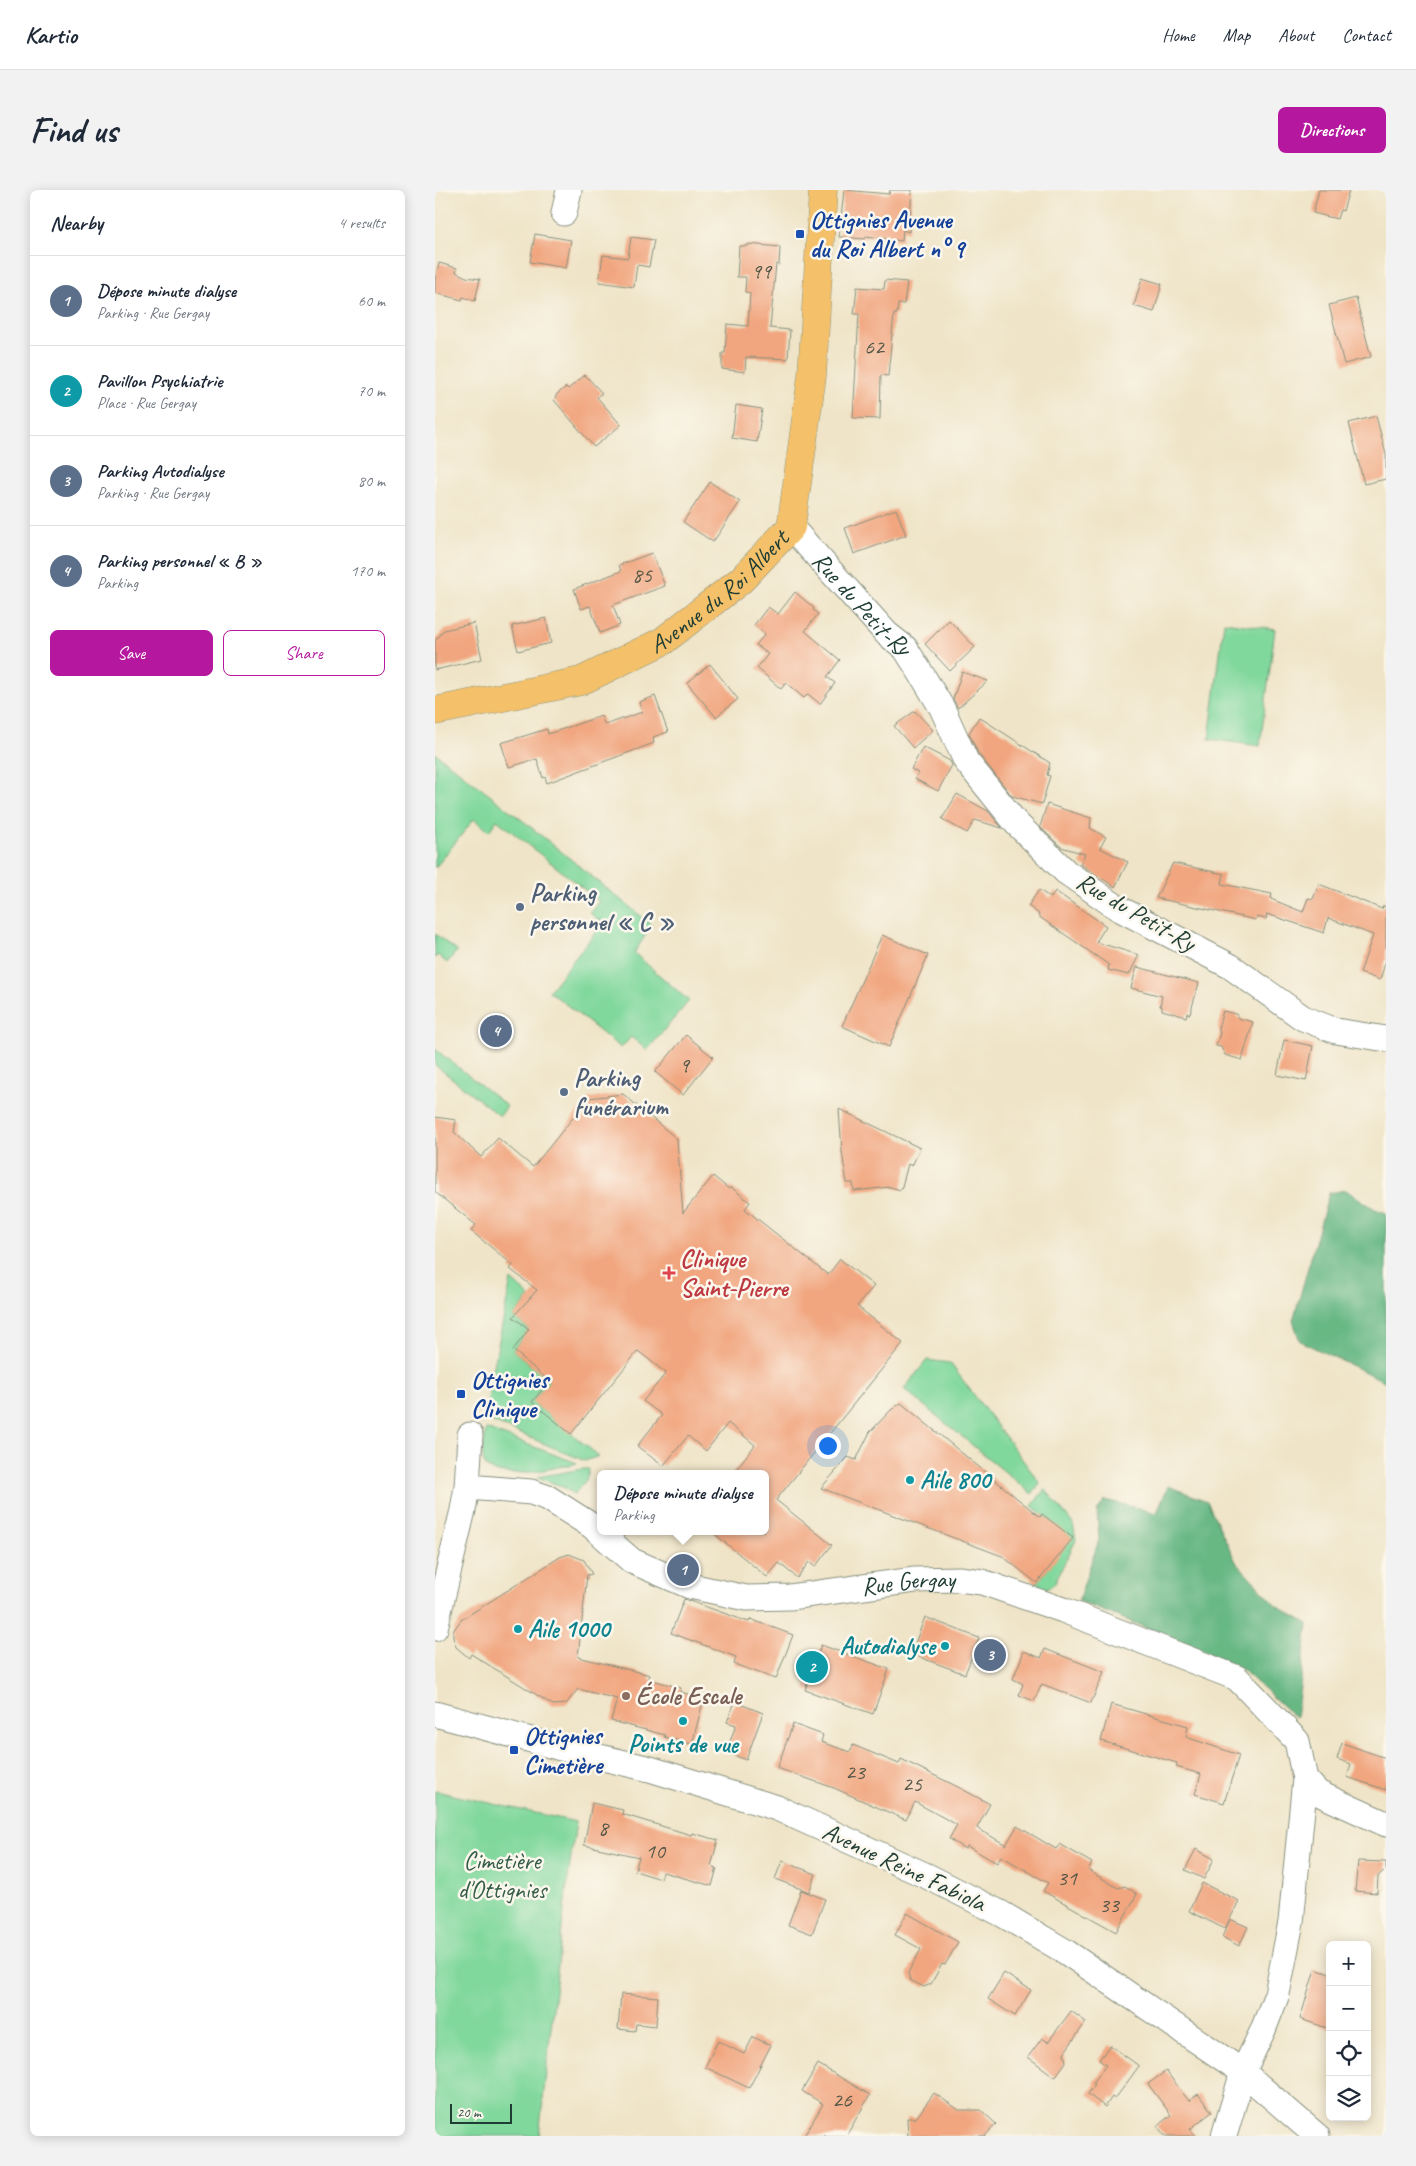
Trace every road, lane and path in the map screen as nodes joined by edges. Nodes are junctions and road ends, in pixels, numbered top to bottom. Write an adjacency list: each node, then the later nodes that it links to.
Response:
1 (823, 190): 2 (main road, Avenue du Roi Albert)
2 (791, 528): 3 (main road, Avenue du Roi Albert); 4 (street, Rue du Petit-Ry)
3 (435, 711)
4 (1386, 1039)
5 (470, 1435): 6 (street)
6 (467, 1487): 7 (street, Rue Gergay); 9 (street)
7 (597, 1530)
8 (602, 1535): 11 (street, Rue Gergay)
9 (435, 1628)
10 (435, 1714): 13 (street, Avenue Reine Fabiola)
11 (1305, 1778): 12 (street); 13 (street, Rue Gergay)
12 (1386, 1824)
13 (1243, 2072): 14 (street, Rue Gergay); 15 (street, Avenue Reine Fabiola)
14 (1224, 2136)
15 (1317, 2136)

